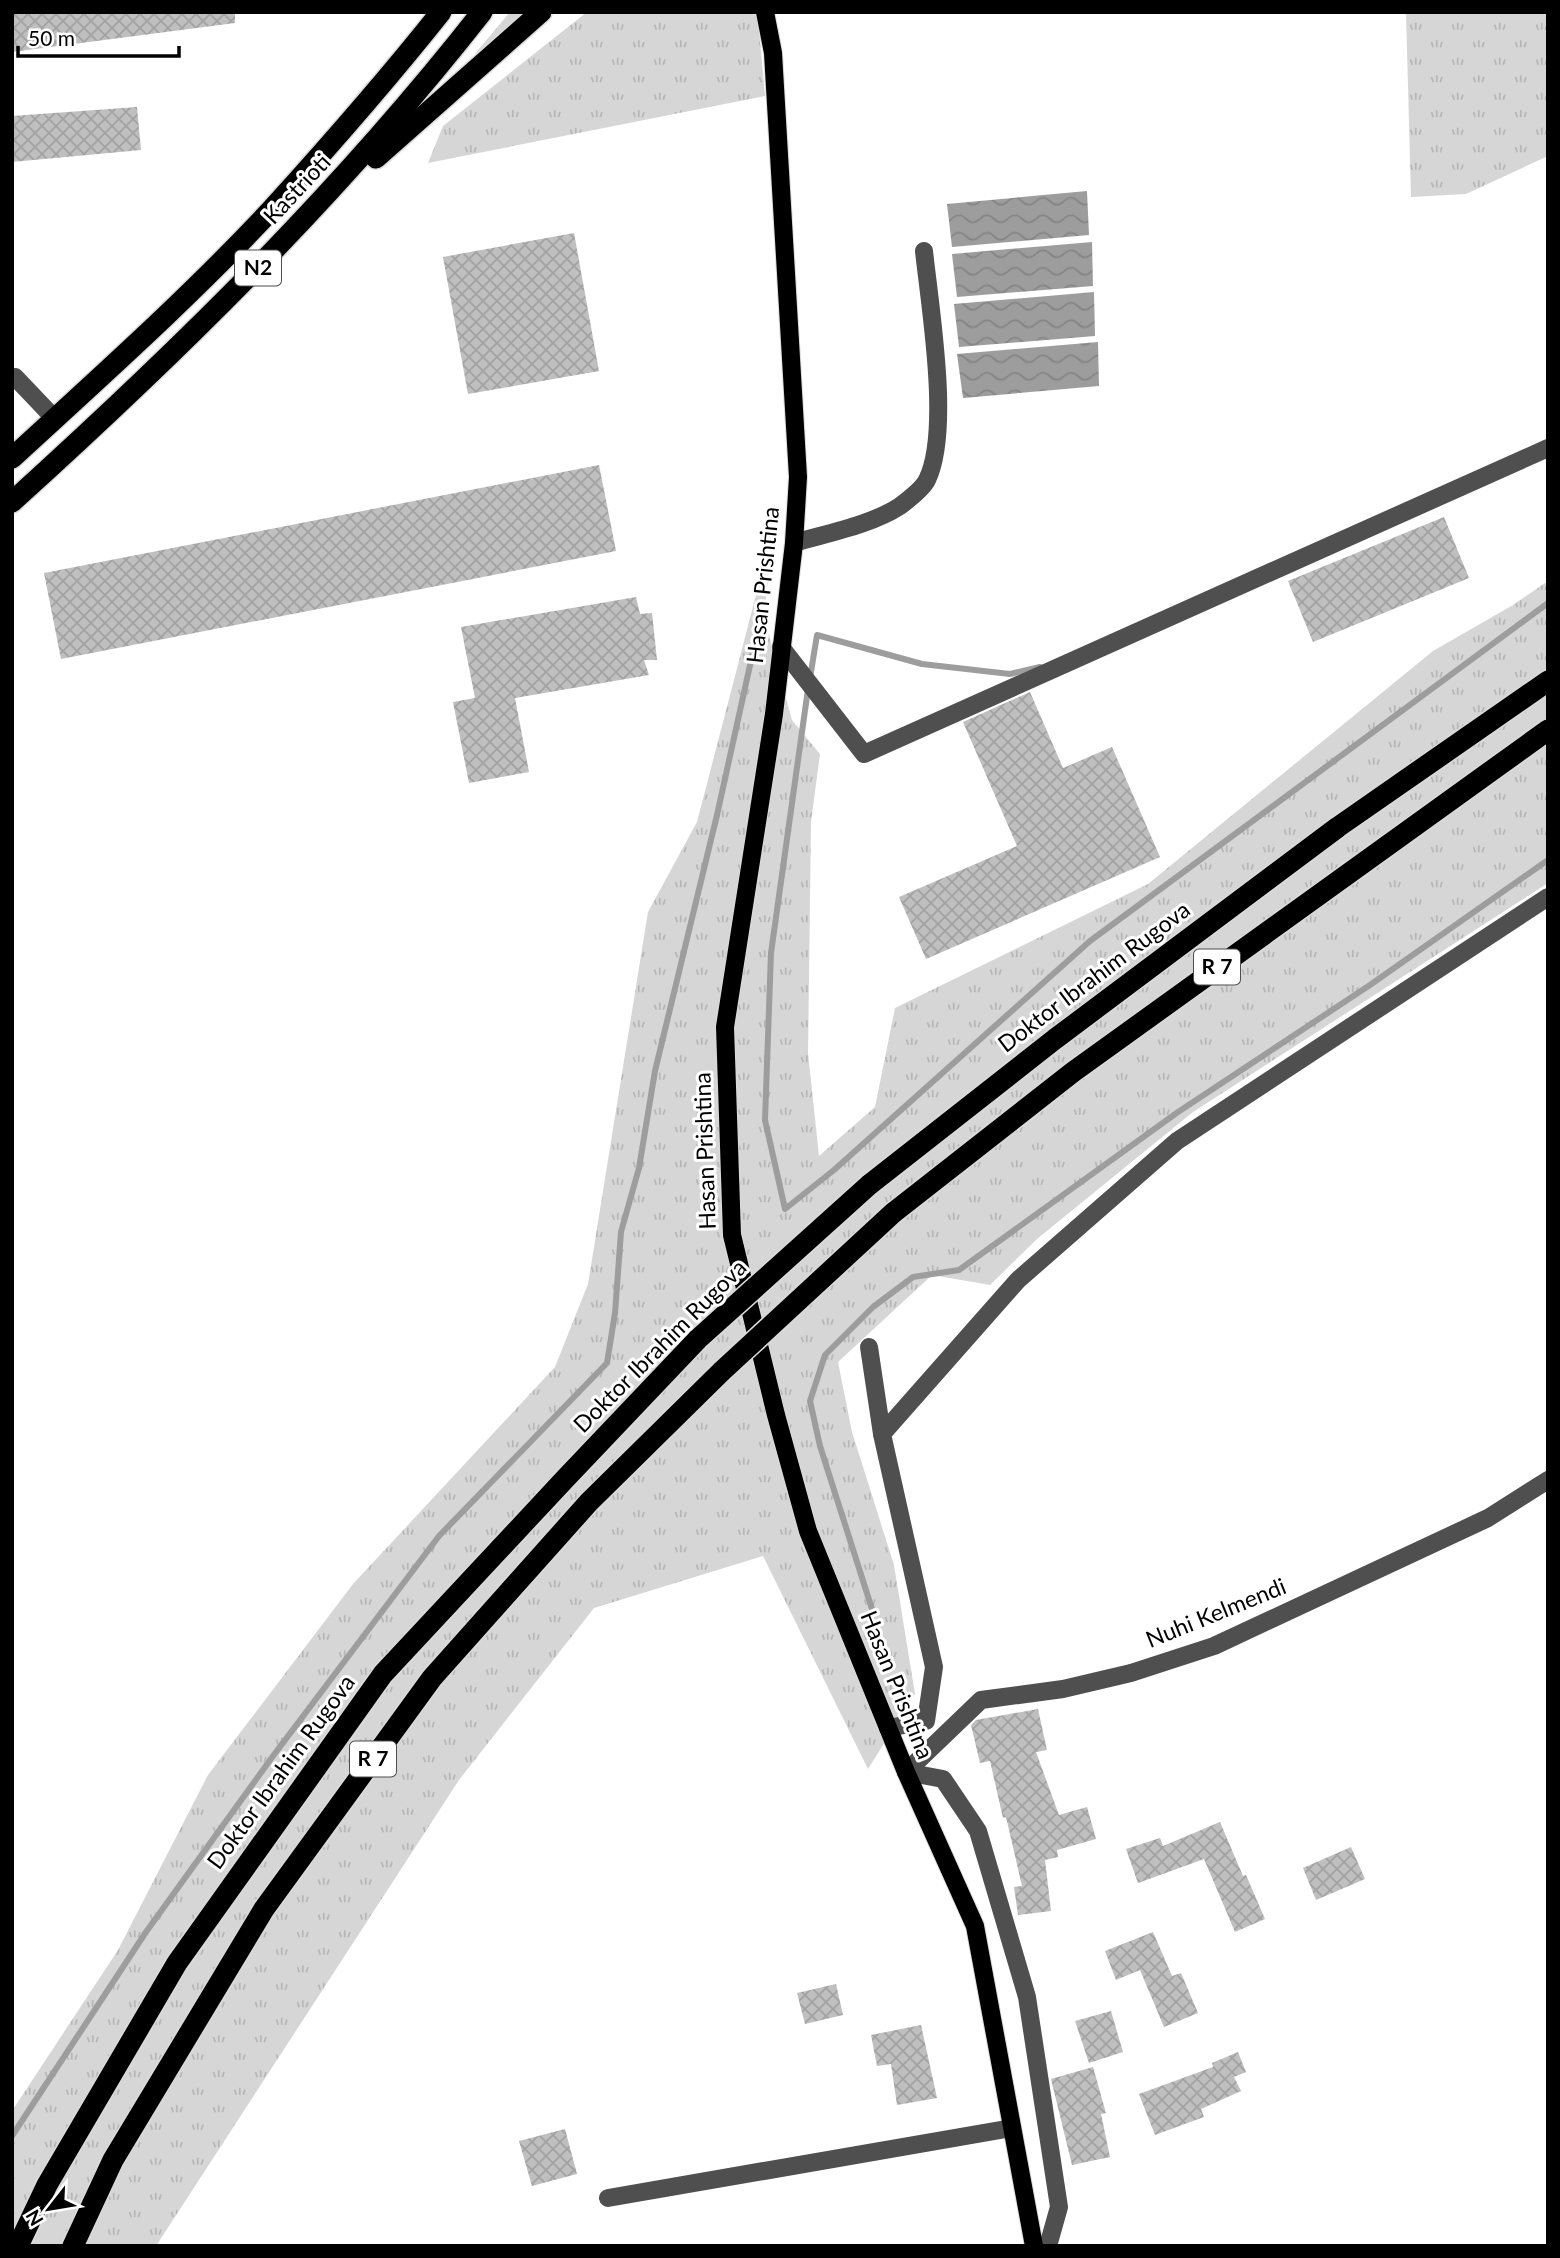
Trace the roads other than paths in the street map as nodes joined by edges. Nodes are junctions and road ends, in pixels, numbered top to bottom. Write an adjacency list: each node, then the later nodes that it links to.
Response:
1 (441, 12): 10 (highway, Kastrioti / N2)
2 (482, 12): 7 (highway, Kastrioti / N2)
3 (541, 12): 7 (highway)
4 (765, 12): 6 (main road, Hasan Prishtina)
5 (776, 12): 6 (main road, Hasan Prishtina)
6 (773, 53): 14 (main road, Hasan Prishtina)
7 (296, 229): 13 (highway, Kastrioti / N2)
8 (924, 251): 14 (street)
9 (13, 377): 10 (street)
10 (55, 419): 12 (highway, Kastrioti / N2)
11 (1548, 448): 15 (street)
12 (12, 458)
13 (12, 502)
14 (794, 543): 15 (main road, Hasan Prishtina)
15 (781, 647): 22 (main road, Hasan Prishtina)
16 (1548, 681): 26 (highway, Doktor Ibrahim Rugova / R 7, bridge)
17 (1548, 730): 27 (highway, R 7, bridge)
18 (1548, 898): 20 (street)
19 (869, 1347): 20 (street)
20 (881, 1434): 22 (street)
21 (1548, 1480): 23 (street, Nuhi Kelmendi)
22 (888, 1728): 23 (main road, Hasan Prishtina)
23 (906, 1772): 24 (main road, Hasan Prishtina); 29 (street)
24 (1012, 2129): 25 (street); 28 (main road, Hasan Prishtina)
25 (608, 2198)
26 (18, 2246)
27 (73, 2246)
28 (1034, 2246)
29 (1048, 2246)

